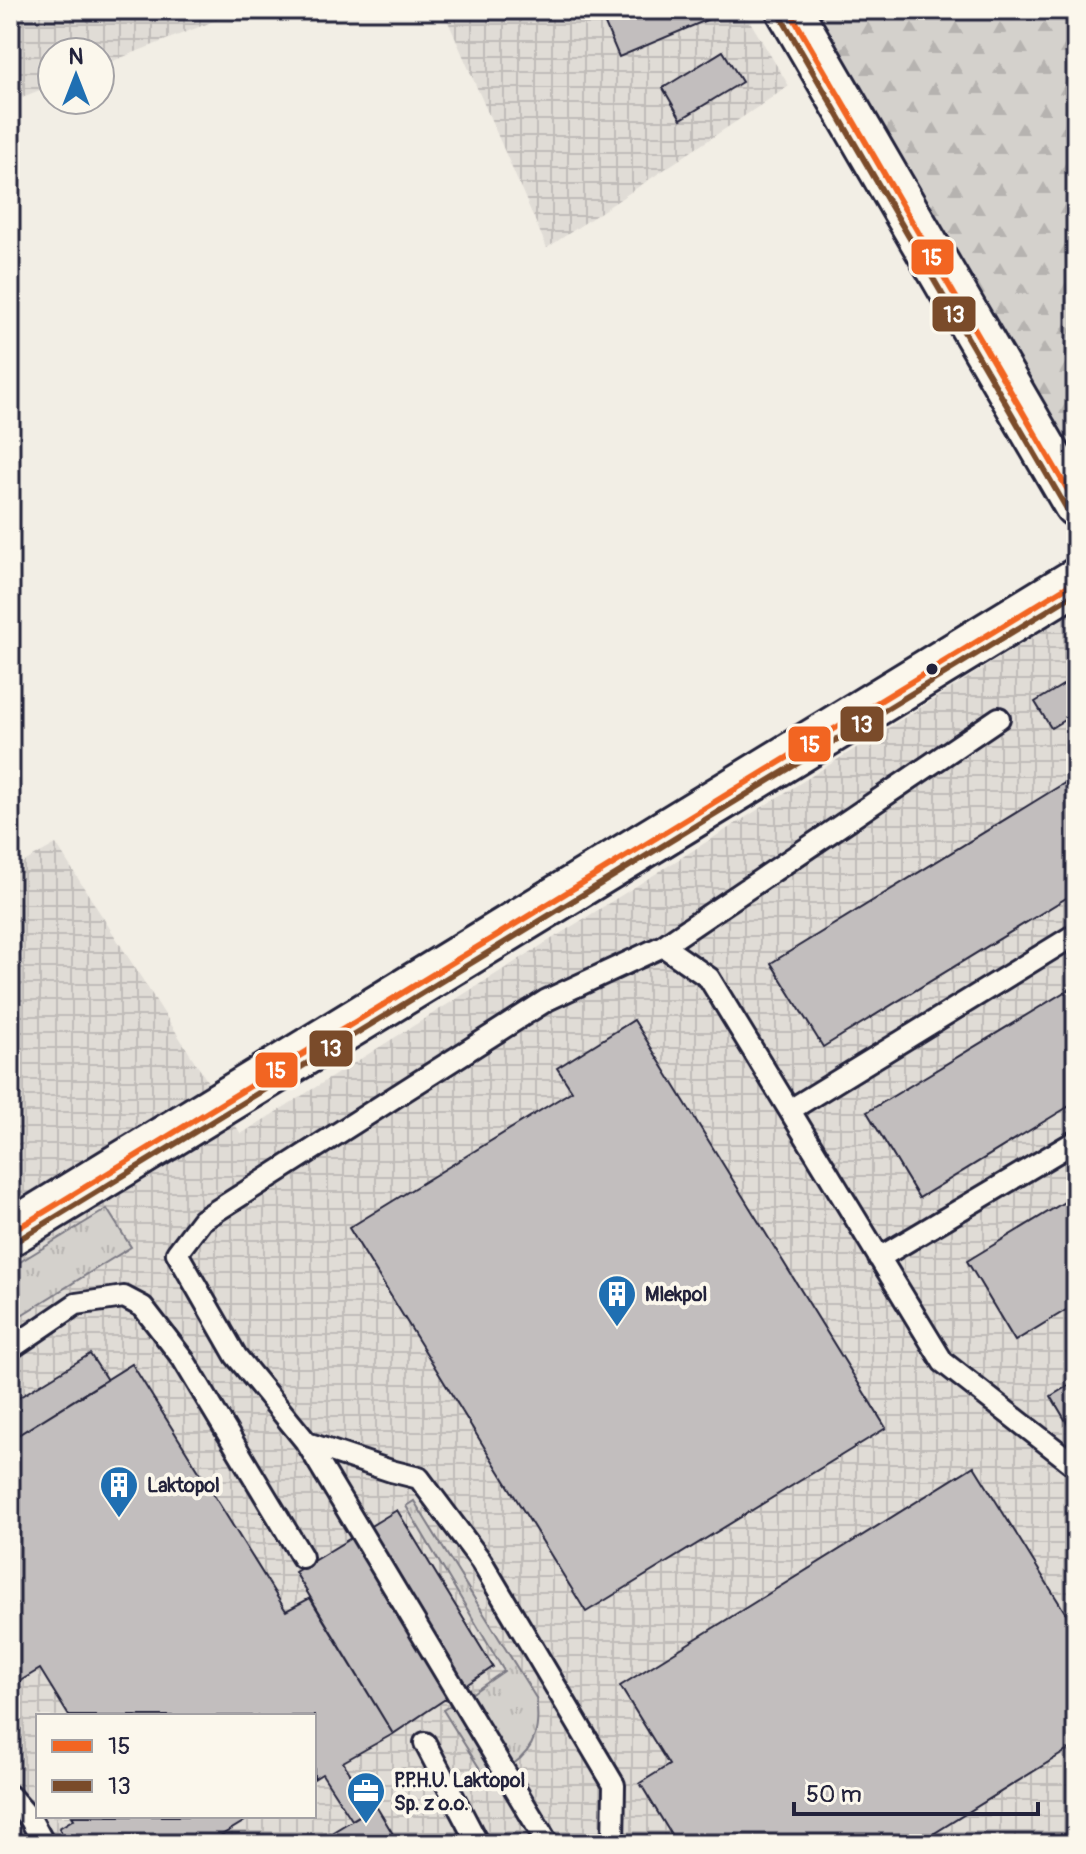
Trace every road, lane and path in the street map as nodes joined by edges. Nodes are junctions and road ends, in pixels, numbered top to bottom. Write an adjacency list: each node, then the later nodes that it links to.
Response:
1 (789, 10): 2 (street)
2 (1076, 504)
3 (1076, 581): 9 (street)
4 (999, 718): 6 (lane)
5 (1076, 934): 7 (lane)
6 (663, 946): 7 (lane); 12 (lane)
7 (790, 1110): 10 (lane)
8 (1076, 1141): 10 (lane)
9 (10, 1233)
10 (879, 1258): 13 (lane)
11 (10, 1349): 14 (lane)
12 (307, 1443): 19 (lane); 20 (lane)
13 (1076, 1466)
14 (302, 1557)
15 (425, 1743): 18 (lane)
16 (10, 1796): 17 (lane)
17 (44, 1844)
18 (478, 1844)
19 (548, 1844)
20 (613, 1844)

